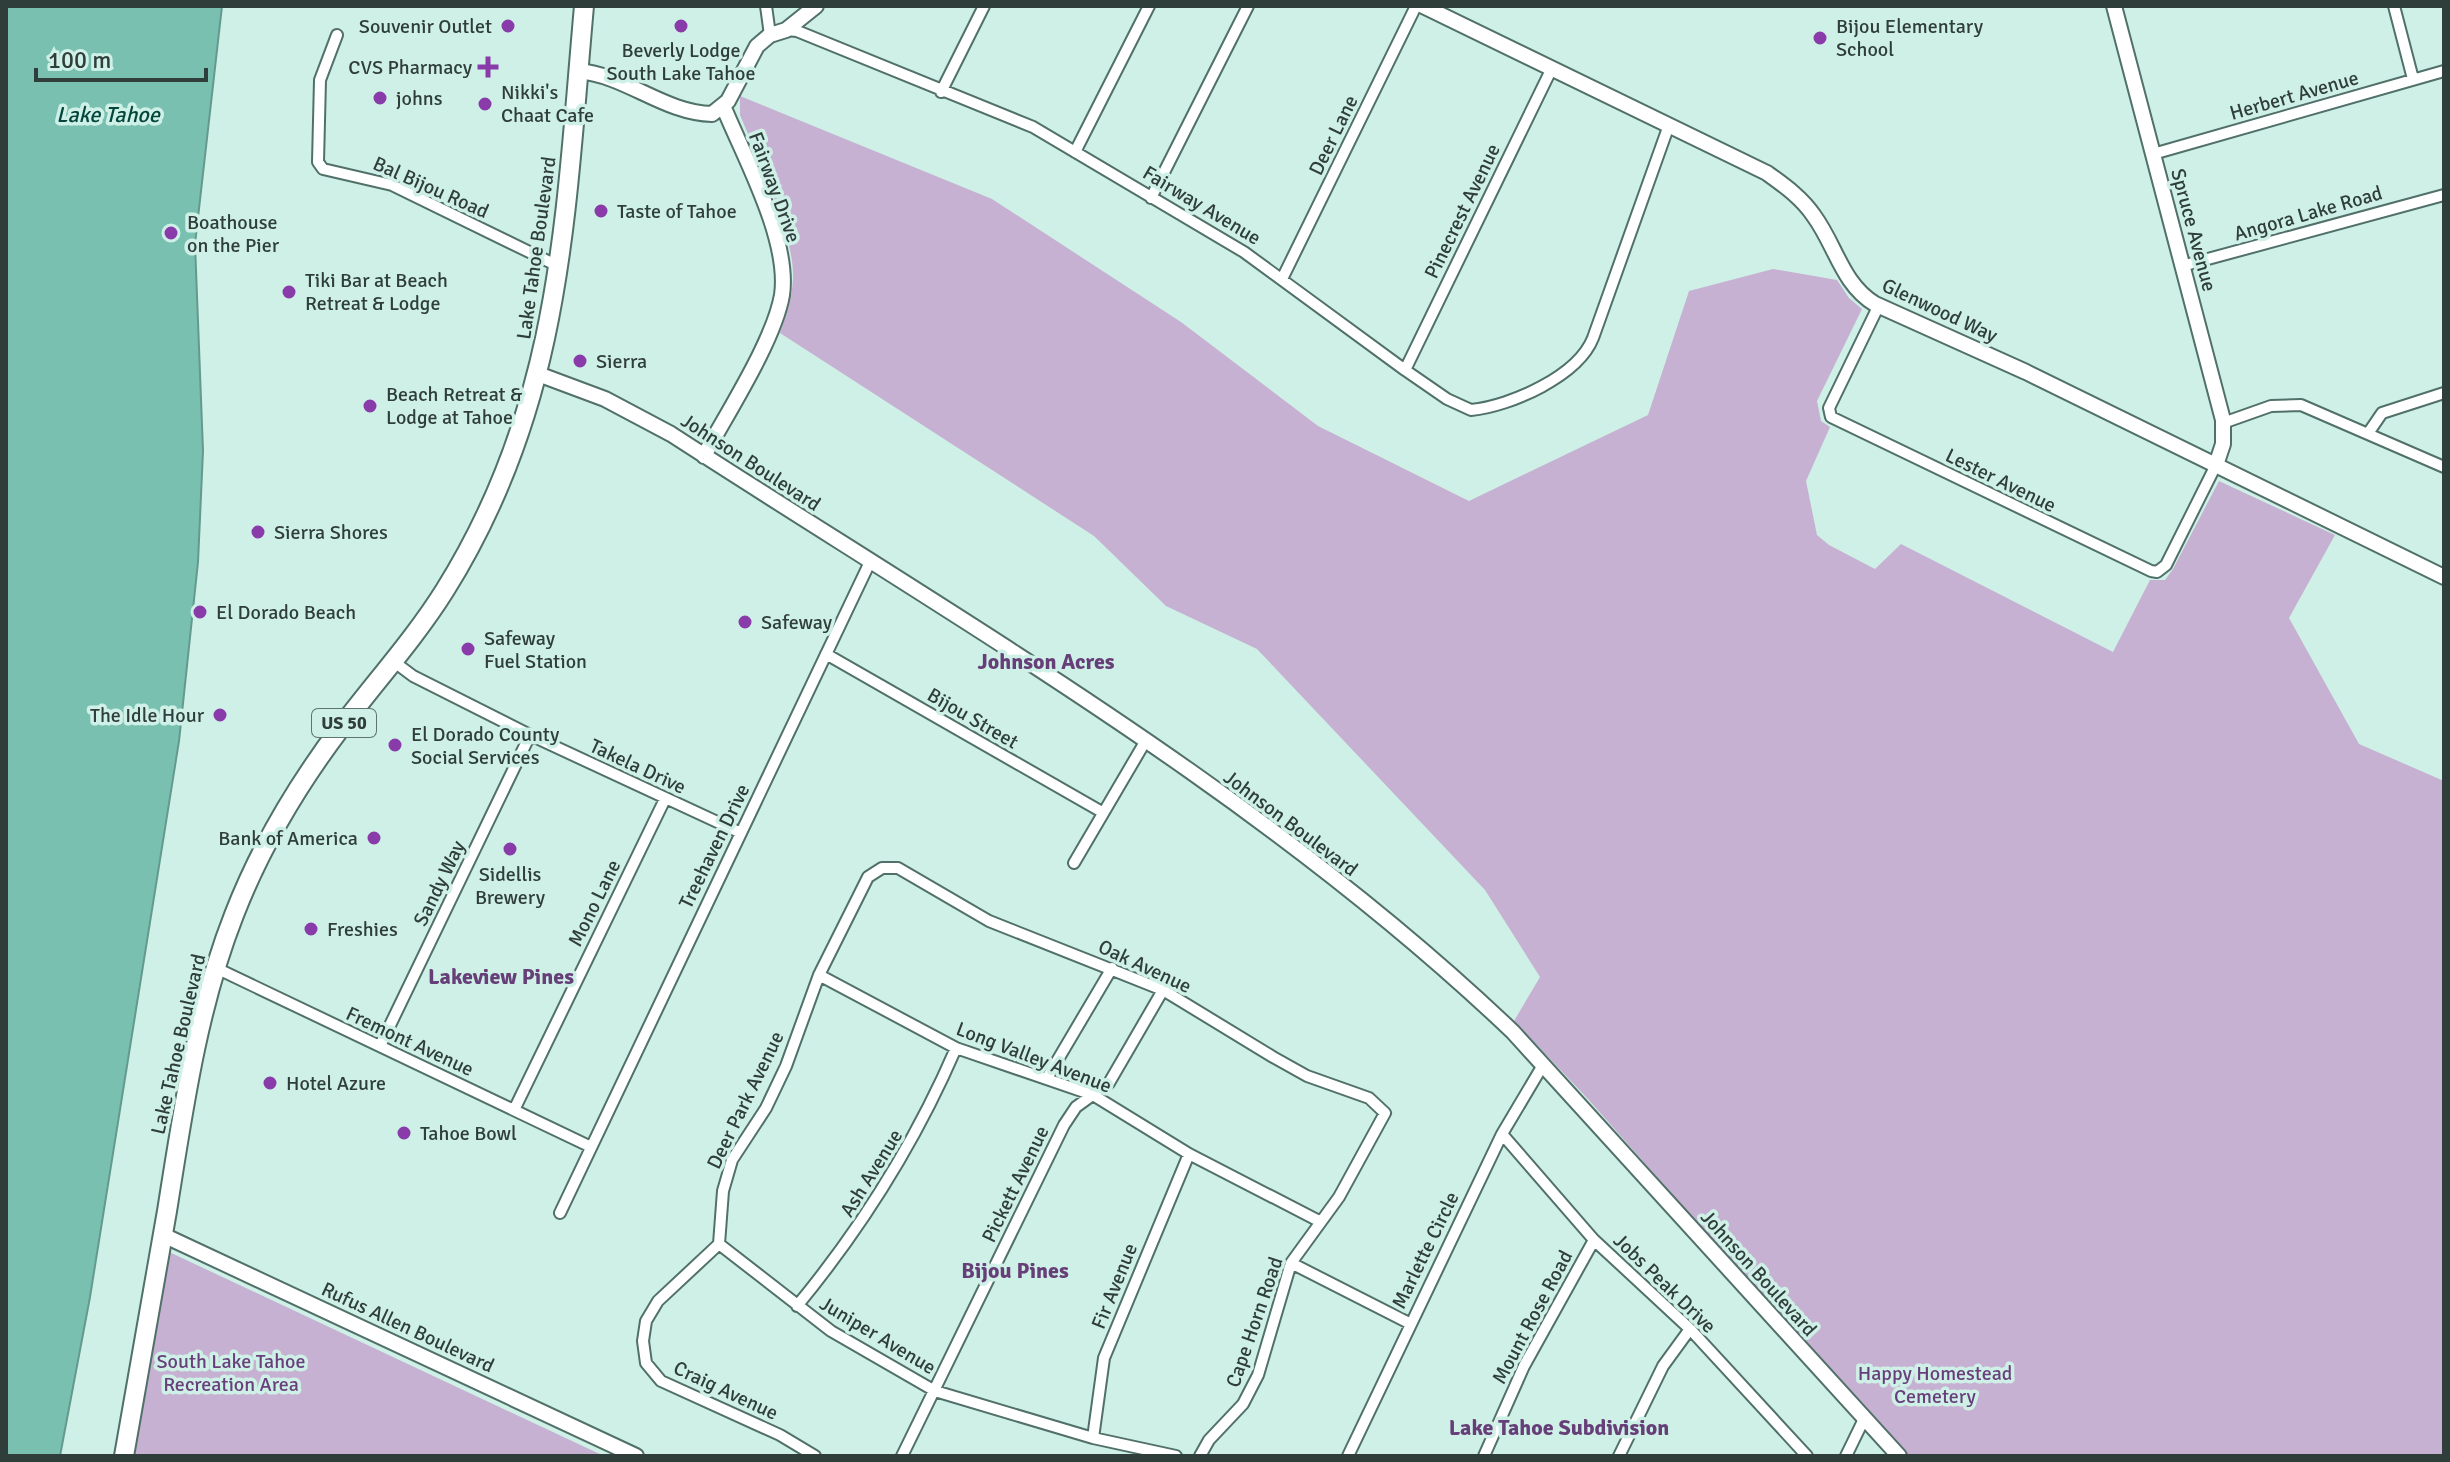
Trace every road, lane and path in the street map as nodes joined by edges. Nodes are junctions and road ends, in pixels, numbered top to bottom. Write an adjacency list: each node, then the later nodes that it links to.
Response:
1 (584, 6): 15 (highway, Lake Tahoe Boulevard / US 50)
2 (766, 6): 13 (street)
3 (816, 6): 11 (street)
4 (984, 6): 18 (street)
5 (1149, 6): 21 (street)
6 (1248, 6): 24 (street)
7 (1416, 6): 27 (street, Deer Lane)
8 (1423, 6): 14 (street, Glenwood Way)
9 (2114, 6): 22 (street, Spruce Avenue)
10 (2394, 6): 17 (street)
11 (786, 30): 13 (street); 18 (street, Fairway Avenue)
12 (337, 35): 26 (street, Bal Bijou Road)
13 (770, 35): 19 (street)
14 (1552, 68): 20 (street, Glenwood Way); 29 (street, Pinecrest Avenue)
15 (578, 71): 19 (street); 26 (highway, Lake Tahoe Boulevard / US 50)
16 (2444, 71): 17 (street, Herbert Avenue)
17 (2413, 79): 22 (street, Herbert Avenue)
18 (941, 92): 21 (street, Fairway Avenue)
19 (724, 108): 34 (street, Fairway Drive)
20 (1669, 125): 28 (street, Glenwood Way); 29 (street, Fairway Avenue)
21 (1075, 152): 24 (street, Fairway Avenue)
22 (2153, 154): 25 (street, Spruce Avenue)
23 (2444, 195): 25 (street, Angora Lake Road)
24 (1151, 198): 27 (street, Fairway Avenue)
25 (2182, 266): 32 (street, Spruce Avenue)
26 (560, 267): 30 (highway, Lake Tahoe Boulevard / US 50)
27 (1282, 279): 29 (street, Fairway Avenue)
28 (1879, 305): 35 (street, Glenwood Way); 35 (street, Lester Avenue)
29 (1405, 370)
30 (538, 374): 34 (street, Johnson Boulevard); 40 (highway, Lake Tahoe Boulevard / US 50)
31 (2444, 393): 33 (street)
32 (2223, 423): 33 (street); 35 (street, Spruce Avenue)
33 (2369, 432): 36 (street)
34 (704, 456): 37 (street, Johnson Boulevard)
35 (2216, 465): 38 (street, Glenwood Way)
36 (2444, 467)
37 (870, 562): 39 (street, Treehaven Drive); 42 (street, Johnson Boulevard)
38 (2444, 577)
39 (826, 654): 44 (street, Bijou Street); 45 (street, Treehaven Drive)
40 (393, 661): 41 (street, Takela Drive); 48 (highway, Lake Tahoe Boulevard / US 50)
41 (530, 735): 43 (street, Takela Drive); 52 (street, Sandy Way)
42 (1145, 742): 44 (street); 54 (street, Johnson Boulevard)
43 (665, 799): 45 (street, Takela Drive); 57 (street, Mono Lane)
44 (1102, 812): 46 (street)
45 (741, 833): 60 (street, Treehaven Drive)
46 (1074, 863)
47 (882, 868): 49 (street, Oak Avenue); 50 (street, Deer Park Avenue)
48 (216, 968): 52 (street, Fremont Avenue); 64 (highway, Lake Tahoe Boulevard / US 50)
49 (1112, 968): 51 (street, Oak Avenue); 55 (street)
50 (819, 975): 53 (street, Long Valley Avenue); 66 (street, Deer Park Avenue)
51 (1163, 990): 56 (street, Pickett Avenue); 58 (street, Oak Avenue)
52 (380, 1046): 57 (street, Fremont Avenue)
53 (956, 1048): 55 (street, Long Valley Avenue); 68 (street, Ash Avenue)
54 (1543, 1065): 59 (street, Marlette Circle); 72 (street, Johnson Boulevard)
55 (1047, 1078): 56 (street, Long Valley Avenue)
56 (1093, 1095): 61 (street, Long Valley Avenue); 71 (street, Pickett Avenue)
57 (514, 1110): 60 (street, Fremont Avenue)
58 (1385, 1113): 63 (street, Cape Horn Road)
59 (1502, 1134): 65 (street, Jobs Peak Drive); 69 (street, Marlette Circle)
60 (589, 1146): 62 (street, Treehaven Drive)
61 (1189, 1154): 63 (street, Long Valley Avenue); 73 (street, Fir Avenue)
62 (560, 1213)
63 (1319, 1221): 67 (street, Cape Horn Road)
64 (163, 1235): 74 (highway, Lake Tahoe Boulevard / US 50); 75 (street, Rufus Allen Boulevard)
65 (1594, 1240): 70 (street, Jobs Peak Drive); 81 (street, Mount Rose Road)
66 (719, 1244): 68 (street, Juniper Avenue); 76 (street, Craig Avenue)
67 (1291, 1263): 69 (street); 79 (street, Cape Horn Road)
68 (797, 1306): 71 (street, Juniper Avenue)
69 (1409, 1323): 80 (street, Marlette Circle)
70 (1690, 1329): 82 (street); 83 (street, Jobs Peak Drive)
71 (935, 1391): 73 (street, Juniper Avenue); 77 (street, Pickett Avenue)
72 (1864, 1419): 84 (street); 85 (street, Johnson Boulevard)
73 (1093, 1438): 78 (street, Juniper Avenue)
74 (124, 1456)
75 (636, 1456)
76 (815, 1456)
77 (902, 1456)
78 (1176, 1456)
79 (1200, 1456)
80 (1348, 1456)
81 (1484, 1456)
82 (1619, 1456)
83 (1807, 1456)
84 (1846, 1456)
85 (1899, 1456)

